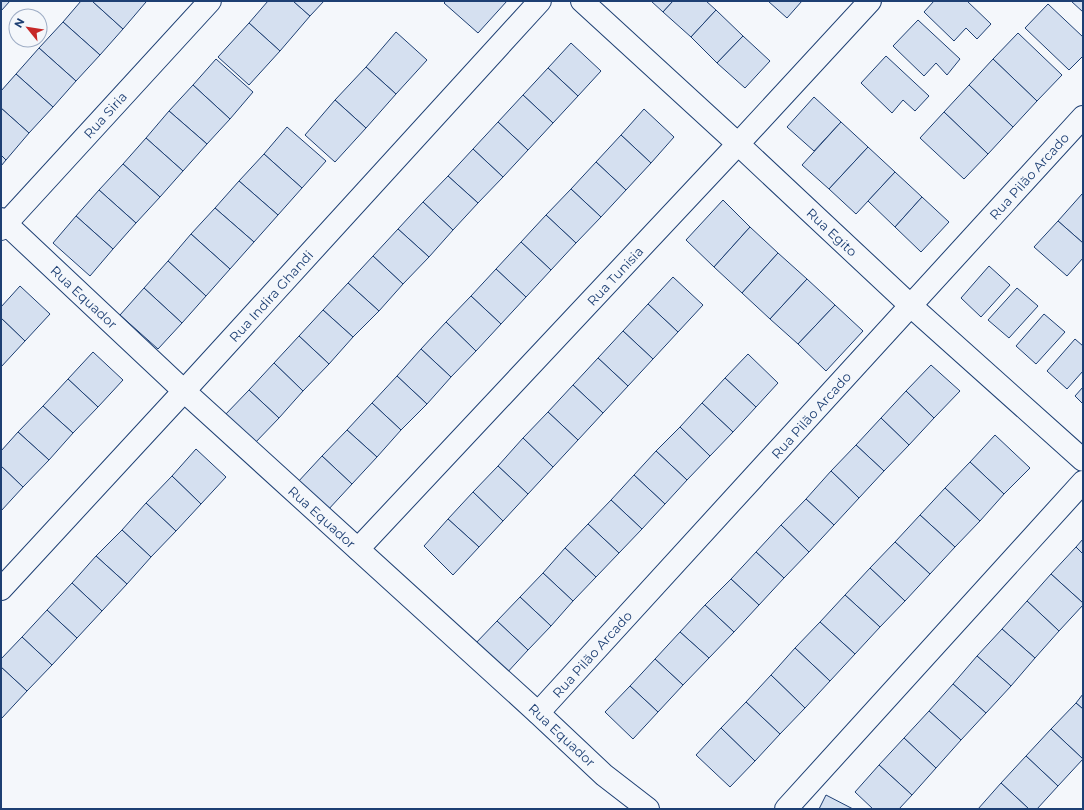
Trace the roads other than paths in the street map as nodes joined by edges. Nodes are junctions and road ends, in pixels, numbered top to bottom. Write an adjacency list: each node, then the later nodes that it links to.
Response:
1 (210, 1): 7 (street, Rua Siria)
2 (540, 1): 9 (street, Rua Indira Ghandi)
3 (582, 1): 6 (street, Rua Egito)
4 (870, 1): 6 (street, Rua Tunisia)
5 (1083, 117): 8 (street, Rua Pilão Arcado)
6 (738, 144): 8 (street, Rua Egito); 12 (street, Rua Tunisia)
7 (3, 224): 9 (street, Rua Equador)
8 (911, 306): 10 (street, Rua Egito); 14 (street, Rua Pilão Arcado)
9 (184, 392): 12 (street, Rua Equador); 13 (street, Rua Indira Ghandi)
10 (1083, 460)
11 (1083, 482): 16 (street)
12 (358, 549): 14 (street, Rua Equador)
13 (1, 589)
14 (538, 713): 15 (street, Rua Equador)
15 (648, 809)
16 (786, 809)

